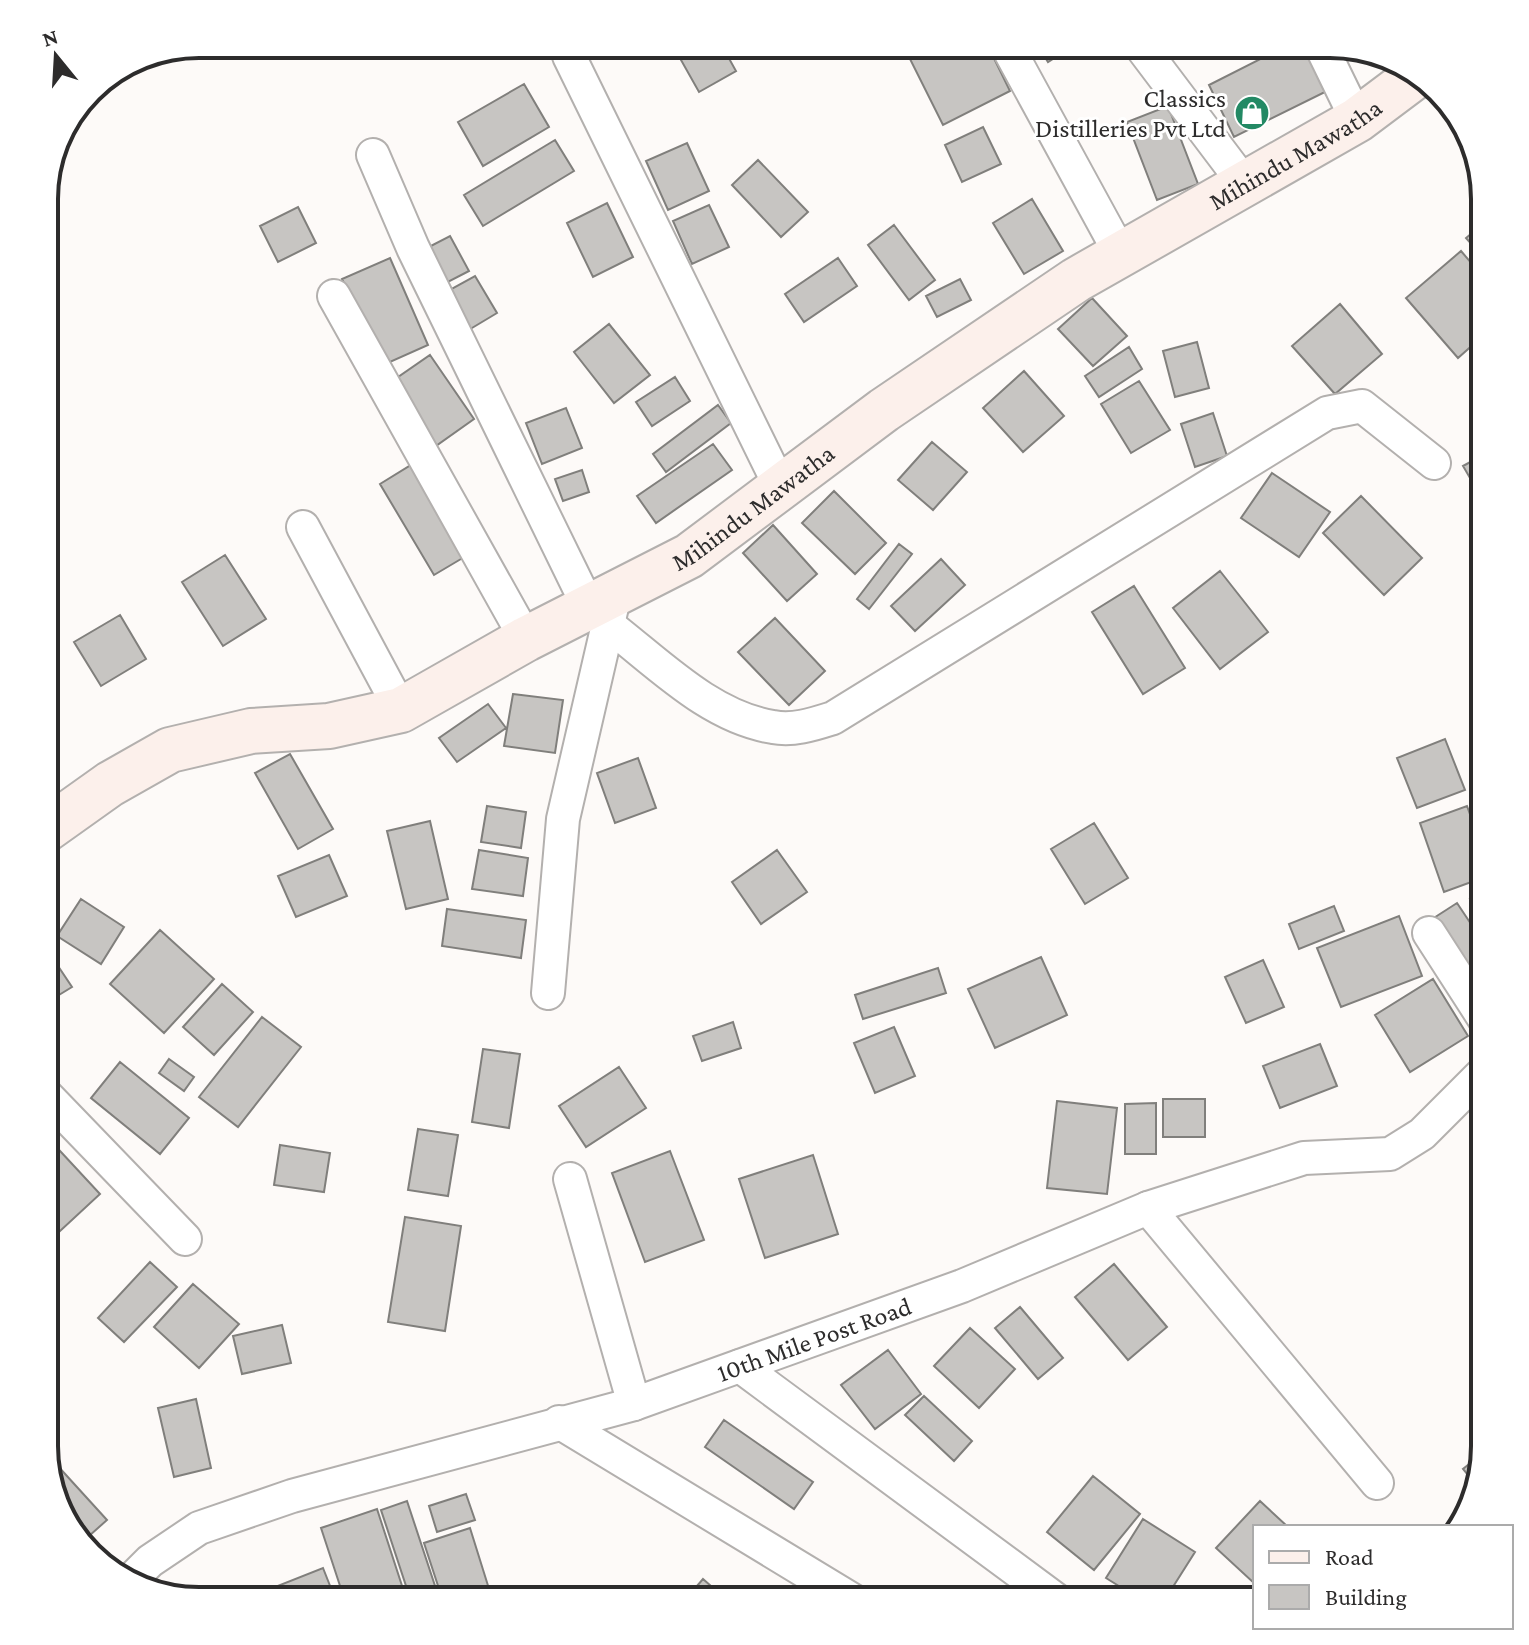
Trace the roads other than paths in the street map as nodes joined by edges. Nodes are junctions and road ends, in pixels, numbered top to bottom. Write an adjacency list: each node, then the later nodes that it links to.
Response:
1 (570, 58): 12 (street)
2 (1014, 58): 9 (street)
3 (1150, 58): 8 (street)
4 (1327, 58): 6 (street)
5 (1408, 82): 6 (street, Mihindu Mawatha)
6 (1357, 120): 8 (street, Mihindu Mawatha)
7 (373, 155): 14 (street)
8 (1244, 183): 9 (street, Mihindu Mawatha)
9 (1120, 253): 12 (street, Mihindu Mawatha)
10 (334, 296): 15 (street)
11 (1434, 463): 14 (street)
12 (780, 486): 14 (street, Mihindu Mawatha)
13 (303, 527): 16 (street)
14 (604, 609): 15 (street, Mihindu Mawatha); 19 (street)
15 (526, 639): 16 (street, Mihindu Mawatha)
16 (401, 710): 17 (street, Mihindu Mawatha)
17 (58, 821)
18 (1429, 933): 20 (street)
19 (548, 993)
20 (1471, 998)
21 (1471, 1085): 24 (street, 10th Mile Post Road)
22 (58, 1107): 25 (street)
23 (570, 1179): 27 (street)
24 (1148, 1208): 26 (street, 10th Mile Post Road); 29 (street)
25 (185, 1239)
26 (740, 1366): 27 (street, 10th Mile Post Road); 32 (street)
27 (634, 1404): 28 (street, 10th Mile Post Road)
28 (559, 1422): 30 (street, 10th Mile Post Road); 31 (street)
29 (1377, 1483)
30 (138, 1573)
31 (831, 1587)
32 (1039, 1587)

